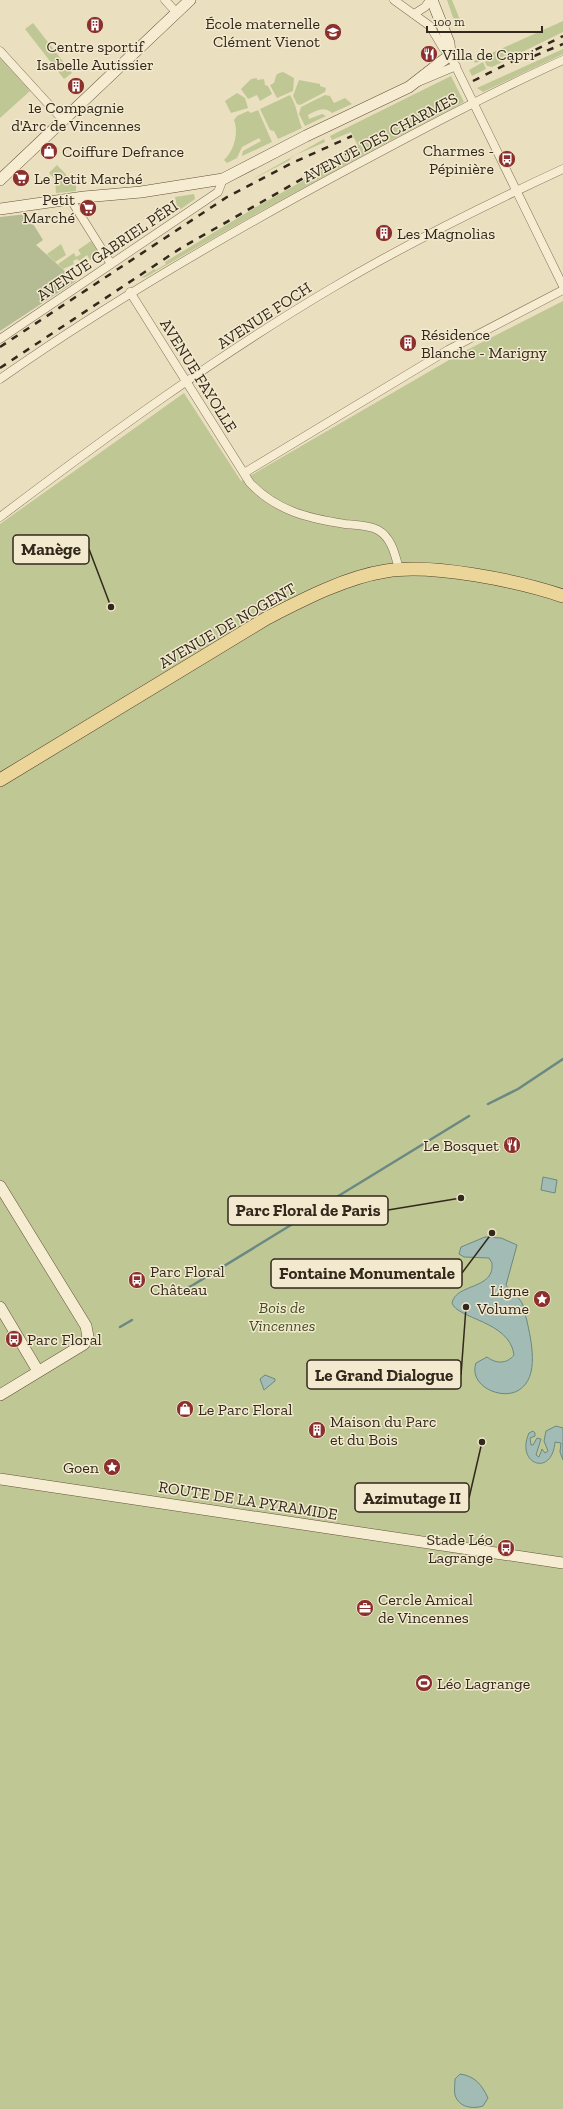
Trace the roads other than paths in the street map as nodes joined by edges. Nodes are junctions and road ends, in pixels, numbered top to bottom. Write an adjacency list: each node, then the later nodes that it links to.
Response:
1 (165, 0): 5 (street)
2 (190, 0): 5 (street)
3 (394, 0): 6 (street)
4 (429, 2): 6 (street); 7 (street); 9 (street)
5 (177, 13): 14 (street)
6 (414, 14): 7 (street)
7 (430, 26): 9 (street)
8 (0, 51): 14 (street)
9 (450, 55): 11 (street); 12 (street)
10 (563, 60): 13 (street, AVENUE DES CHARMES)
11 (456, 66): 12 (street); 13 (street)
12 (416, 82): 16 (street)
13 (474, 103): 18 (street); 24 (street, AVENUE DES CHARMES)
14 (62, 119): 17 (street)
15 (563, 169): 18 (street, AVENUE FOCH)
16 (223, 179): 19 (street); 21 (street, AVENUE GABRIEL PÉRI)
17 (0, 180)
18 (517, 191): 22 (street); 27 (street, AVENUE FOCH)
19 (71, 200): 20 (street); 21 (street)
20 (0, 209)
21 (111, 264): 25 (street, AVENUE GABRIEL PÉRI)
22 (563, 286)
23 (563, 290): 28 (street)
24 (130, 292): 26 (street, AVENUE DES CHARMES); 27 (street, AVENUE FAYOLLE)
25 (0, 339)
26 (0, 379)
27 (187, 383): 28 (street, AVENUE FAYOLLE); 29 (street, AVENUE FOCH)
28 (244, 473): 30 (street, AVENUE FAYOLLE)
29 (0, 517)
30 (399, 569): 31 (main road, AVENUE DE NOGENT); 32 (main road, AVENUE DE NOGENT)
31 (563, 596)
32 (0, 780)
33 (0, 1186): 35 (street)
34 (0, 1307): 35 (street)
35 (38, 1371): 36 (street)
36 (0, 1395)
37 (0, 1479): 38 (street, ROUTE DE LA PYRAMIDE)
38 (563, 1564)

